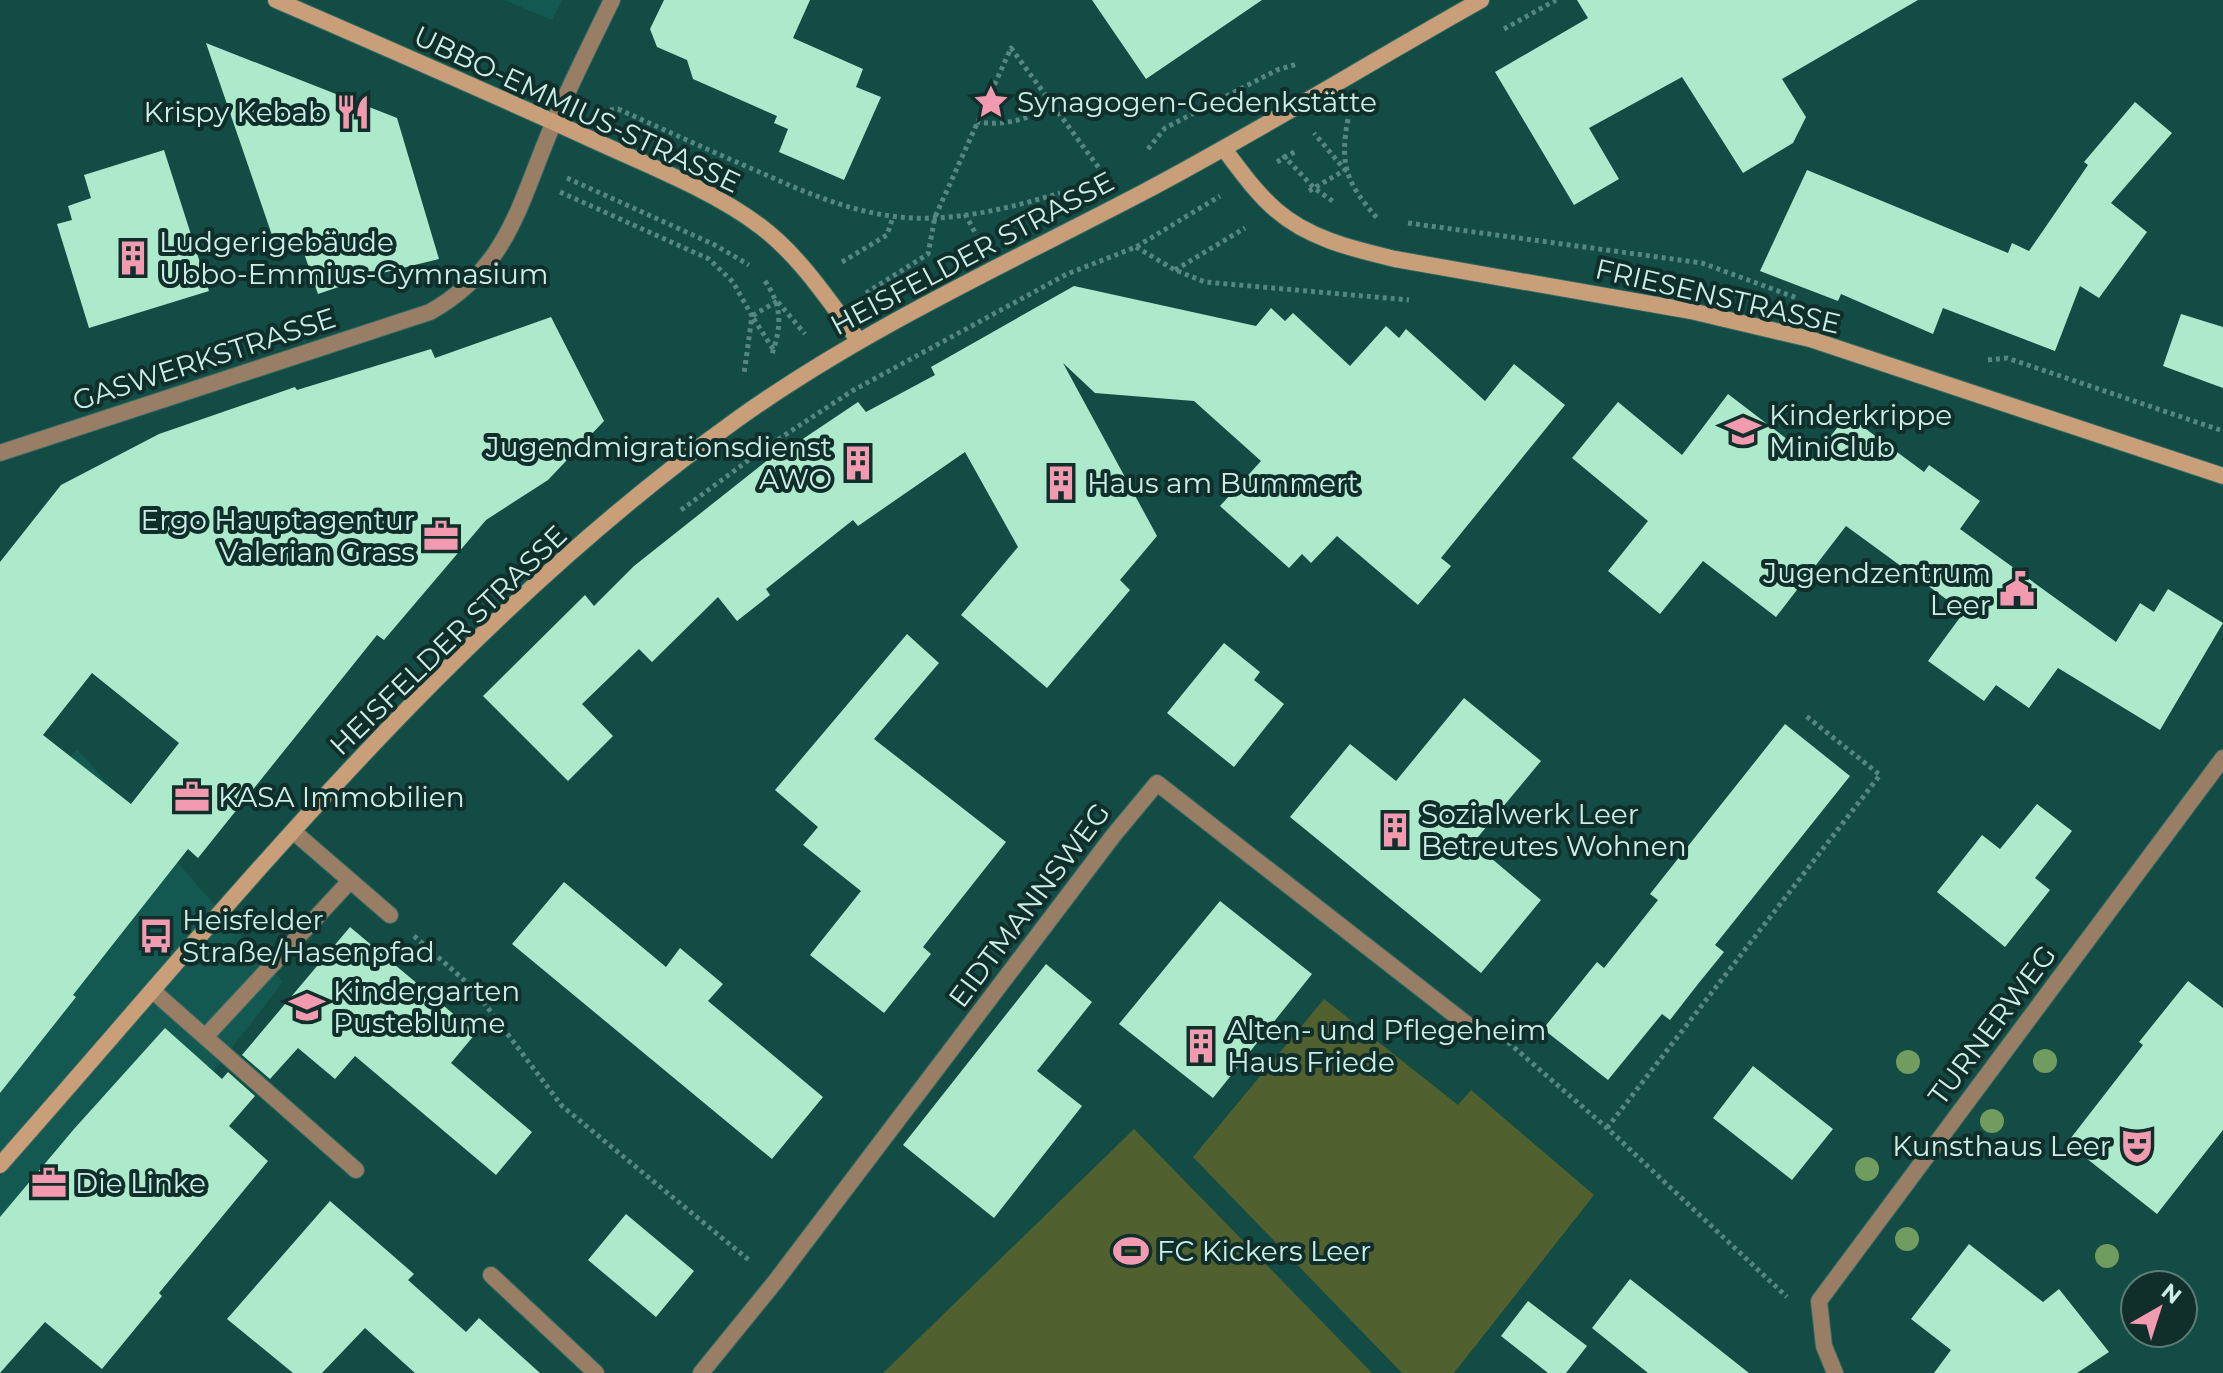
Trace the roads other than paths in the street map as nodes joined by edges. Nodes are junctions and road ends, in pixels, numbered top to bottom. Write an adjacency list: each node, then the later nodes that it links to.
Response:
1 (276, 0): 4 (main road, UBBO-EMMIUS-STRASSE)
2 (612, 0): 4 (street, GASWERKSTRASSE)
3 (1481, 0): 5 (main road, HEISFELDER STRASSE)
4 (554, 122): 6 (main road, UBBO-EMMIUS-STRASSE); 7 (street, GASWERKSTRASSE)
5 (1224, 149): 6 (main road, HEISFELDER STRASSE); 8 (main road, FRIESENSTRASSE)
6 (859, 341): 10 (main road, HEISFELDER STRASSE)
7 (0, 453)
8 (2223, 476)
9 (2223, 758): 21 (street, TURNERWEG)
10 (294, 832): 11 (street); 13 (main road, HEISFELDER STRASSE)
11 (350, 881): 12 (street); 15 (street)
12 (390, 915)
13 (153, 991): 15 (street); 16 (main road, HEISFELDER STRASSE)
14 (1469, 1026): 20 (street, EIDTMANNSWEG)
15 (205, 1037): 17 (street)
16 (0, 1165)
17 (356, 1170)
18 (491, 1275): 19 (street)
19 (596, 1373)
20 (701, 1373)
21 (1835, 1373)

